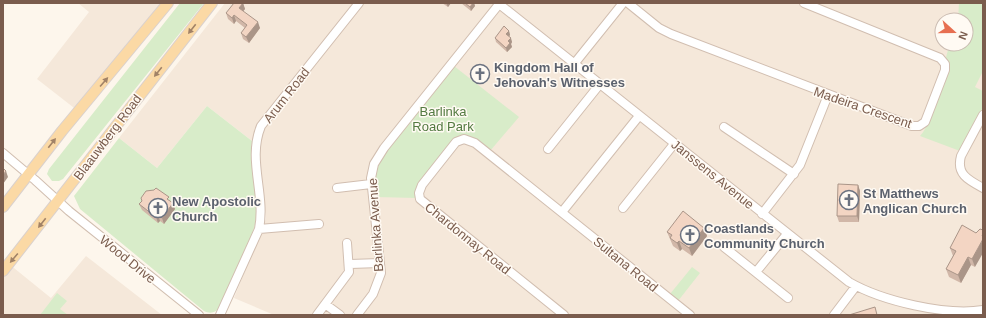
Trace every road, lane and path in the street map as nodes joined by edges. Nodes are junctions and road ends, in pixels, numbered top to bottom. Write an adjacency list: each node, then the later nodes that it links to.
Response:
1 (212, 3): 23 (main road, Blaauwberg Road, one-way to 23)
2 (359, 3): 29 (street, Arum Road)
3 (499, 3): 9 (street, Janssens Avenue); 20 (street, Barlinka Avenue)
4 (623, 3): 9 (street)
5 (628, 3): 11 (street, Madeira Crescent)
6 (804, 3): 8 (street, Madeira Crescent)
7 (164, 4): 18 (main road, one-way to 7)
8 (820, 6): 11 (street, Madeira Crescent)
9 (574, 64): 10 (street, Janssens Avenue)
10 (600, 84): 13 (street, Janssens Avenue); 16 (street)
11 (828, 95): 19 (street)
12 (983, 115): 22 (street)
13 (639, 116): 15 (street, Janssens Avenue); 26 (street)
14 (724, 127): 19 (street)
15 (674, 144): 25 (street); 27 (street, Janssens Avenue)
16 (548, 149)
17 (3, 153): 18 (street, Wood Drive)
18 (28, 174): 23 (street, Wood Drive); 24 (main road)
19 (794, 174): 27 (street)
20 (372, 184): 21 (street); 33 (street, Barlinka Avenue)
21 (337, 188)
22 (983, 188)
23 (59, 201): 35 (main road, Blaauwberg Road, one-way to 35); 41 (street, Wood Drive)
24 (3, 207)
25 (623, 208)
26 (562, 212): 46 (street, Chardonnay Road); 47 (street, Sultana Road)
27 (762, 214): 30 (street, Janssens Avenue)
28 (319, 224): 29 (street)
29 (258, 229): 42 (street, Arum Road)
30 (787, 234): 36 (street); 37 (street, Janssens Avenue)
31 (348, 243): 34 (street)
32 (724, 247): 36 (street)
33 (380, 263): 34 (street); 45 (street, Barlinka Avenue)
34 (350, 264): 39 (street)
35 (3, 271)
36 (756, 272): 38 (street)
37 (856, 286): 40 (street, Janssens Avenue); 48 (street)
38 (788, 298)
39 (325, 304): 43 (street); 44 (street)
40 (983, 310)
41 (199, 315)
42 (220, 315)
43 (317, 315)
44 (340, 315)
45 (357, 315)
46 (564, 315)
47 (690, 315)
48 (834, 315)

